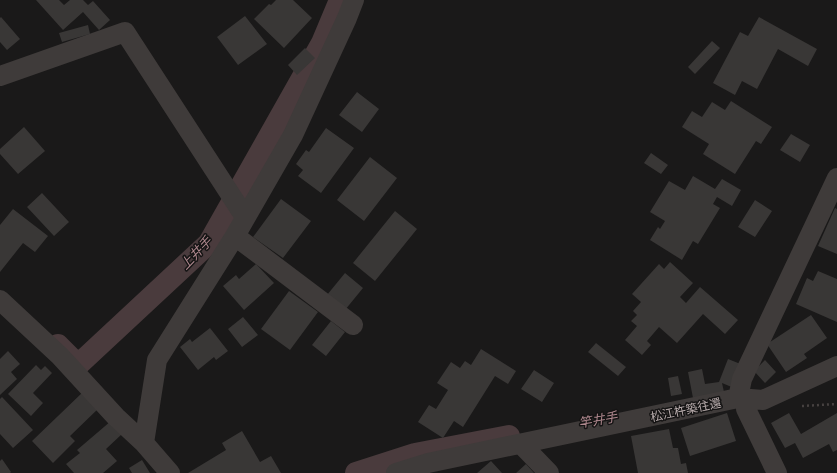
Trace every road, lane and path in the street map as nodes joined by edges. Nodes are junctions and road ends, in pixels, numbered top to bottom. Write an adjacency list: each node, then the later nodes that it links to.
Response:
1 (354, 0): 4 (street)
2 (0, 76): 4 (street)
3 (837, 178): 9 (street, 松江杵築往還)
4 (245, 217): 5 (street)
5 (235, 236): 7 (street); 10 (street)
6 (0, 300): 10 (street)
7 (353, 325)
8 (837, 366): 9 (street)
9 (743, 399): 11 (street, 松江杵築往還); 15 (street)
10 (144, 443): 12 (street)
11 (521, 444): 13 (street, 松江杵築往還); 14 (street)
12 (170, 473)
13 (396, 473)
14 (549, 473)
15 (776, 473)

